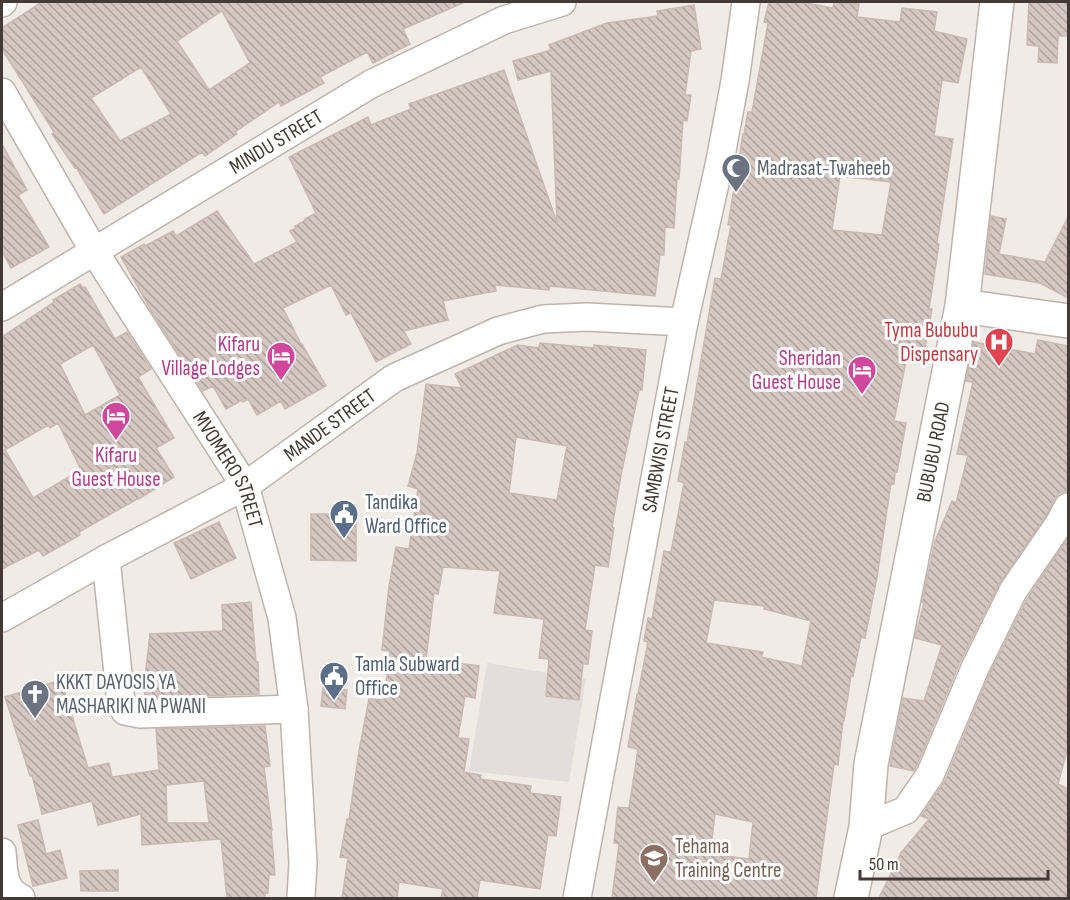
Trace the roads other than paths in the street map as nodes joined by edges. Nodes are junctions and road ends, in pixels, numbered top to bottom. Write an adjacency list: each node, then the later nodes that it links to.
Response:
1 (562, 2): 5 (street, MINDU STREET)
2 (746, 2): 9 (street, SAMBWISI STREET)
3 (997, 2): 6 (street, BUBUBU ROAD)
4 (2, 92): 5 (street, MVOMERO STREET)
5 (94, 251): 7 (street, MINDU STREET); 10 (street, MVOMERO STREET)
6 (962, 306): 8 (street); 15 (street, BUBUBU ROAD)
7 (2, 307)
8 (1068, 321)
9 (684, 322): 10 (street, MANDE STREET); 19 (street, SAMBWISI STREET)
10 (245, 486): 12 (street, MANDE STREET); 14 (street, MVOMERO STREET)
11 (1068, 507): 15 (street)
12 (106, 559): 13 (street, MANDE STREET); 14 (street)
13 (2, 618)
14 (294, 709): 18 (street, MVOMERO STREET)
15 (866, 827): 20 (street, BUBUBU ROAD)
16 (2, 852): 17 (street)
17 (14, 891)
18 (301, 898)
19 (577, 898)
20 (851, 898)

